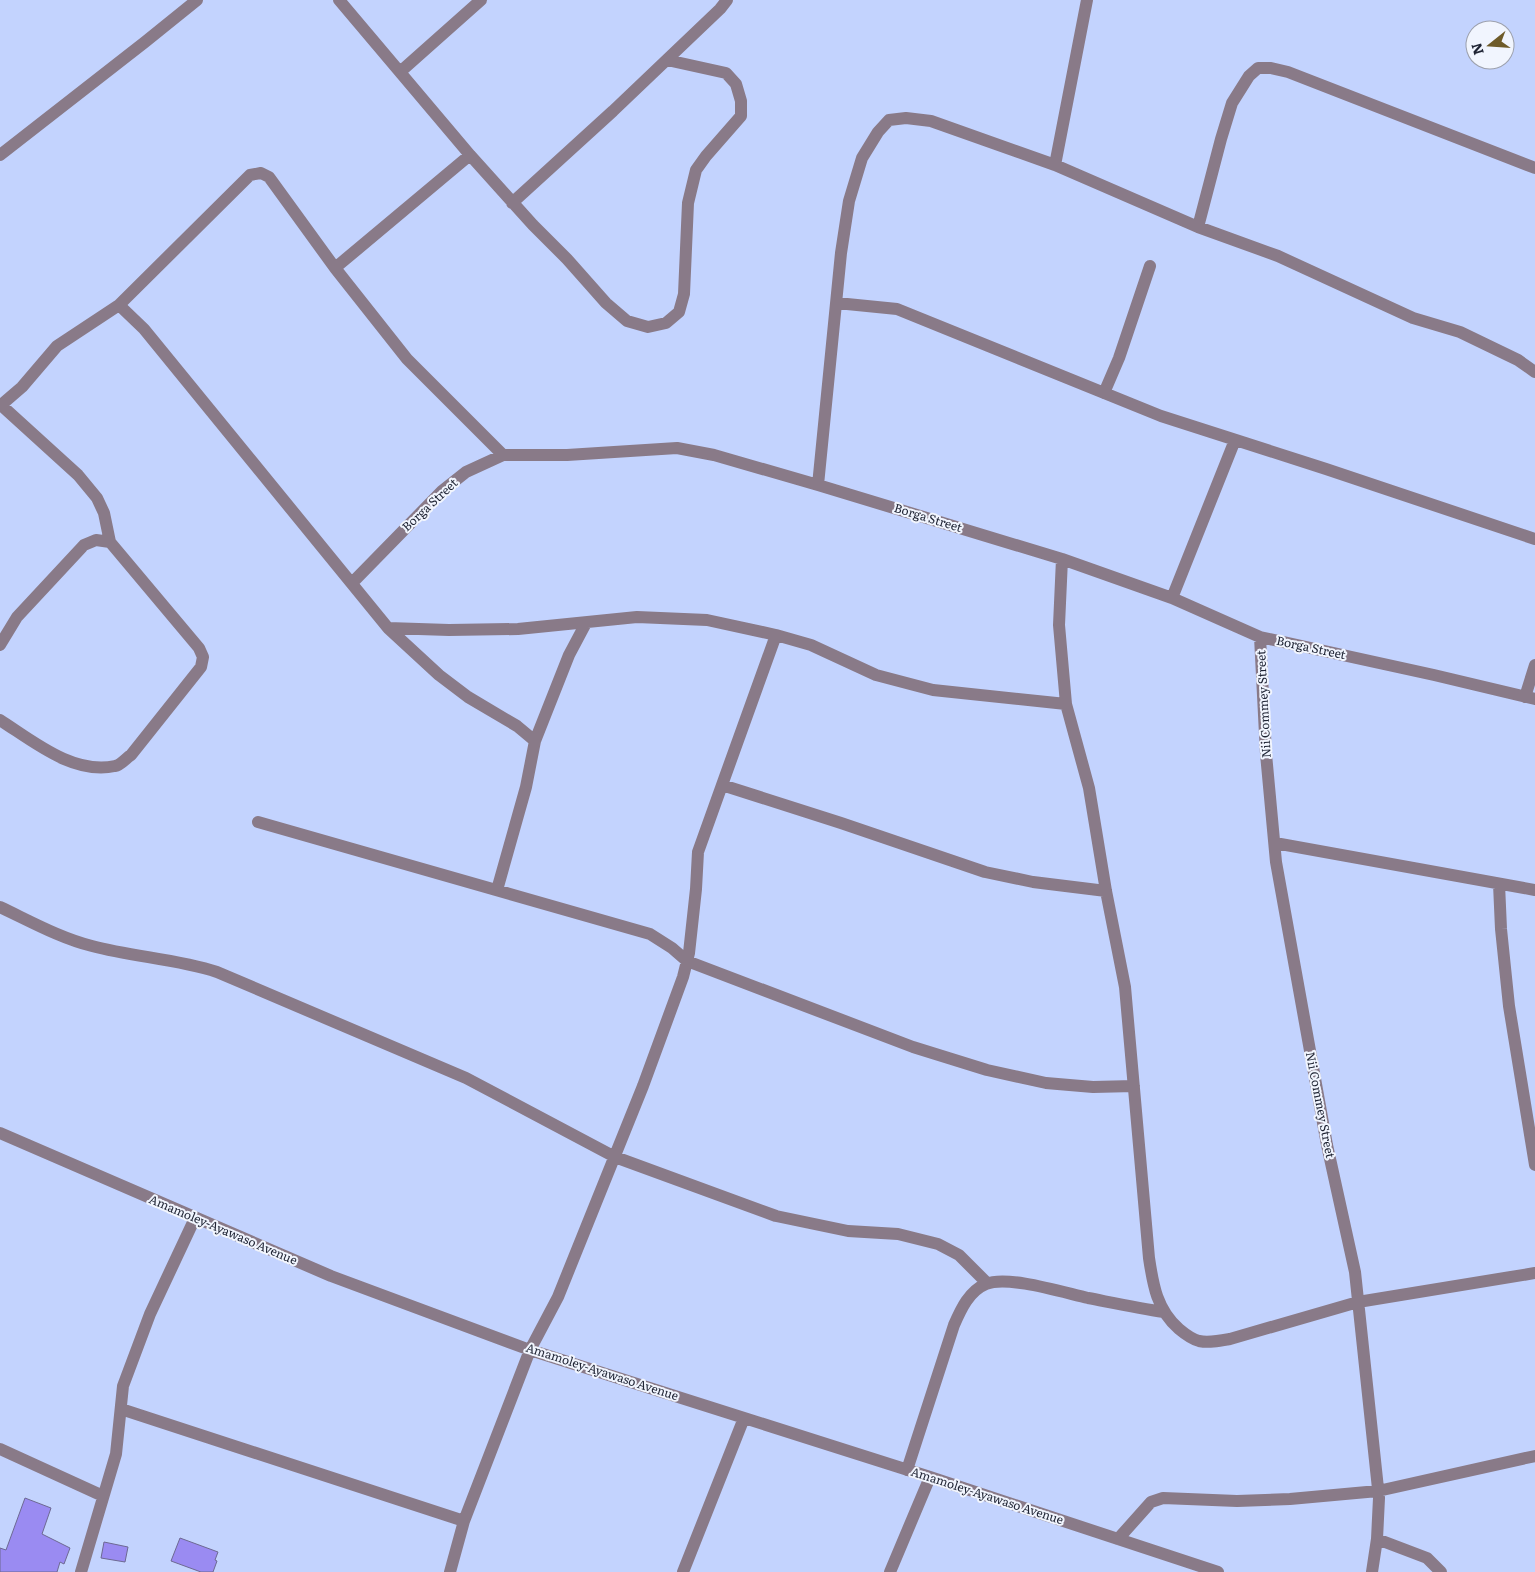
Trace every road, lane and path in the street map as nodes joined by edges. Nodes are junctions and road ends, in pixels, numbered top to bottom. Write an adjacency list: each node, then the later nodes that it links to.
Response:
1 (197, 0): 8 (street)
2 (340, 0): 7 (street)
3 (482, 0): 7 (street)
4 (727, 0): 6 (street)
5 (1087, 0): 10 (street)
6 (667, 60): 12 (street); 12 (street)
7 (400, 72): 9 (street)
8 (0, 155)
9 (470, 155): 12 (street); 15 (street)
10 (1055, 165): 13 (street); 16 (street)
11 (1535, 168): 13 (street)
12 (512, 202)
13 (1198, 227): 18 (street)
14 (1150, 266): 19 (street)
15 (335, 268): 17 (street); 22 (street)
16 (838, 303): 19 (street); 23 (street)
17 (120, 304): 20 (street); 27 (street)
18 (1535, 372)
19 (1104, 393): 21 (street)
20 (1, 405): 25 (street)
21 (1235, 440): 24 (street); 28 (street)
22 (503, 455): 23 (street, Borga Street); 27 (street, Borga Street)
23 (818, 484): 26 (street, Borga Street)
24 (1535, 540)
25 (110, 542): 33 (street); 37 (street)
26 (1062, 559): 28 (street, Borga Street); 36 (street)
27 (352, 583): 30 (street)
28 (1172, 598): 32 (street, Borga Street)
29 (586, 623): 30 (street); 31 (street); 38 (street)
30 (388, 628): 38 (street)
31 (776, 635): 36 (street); 39 (street)
32 (1260, 637): 35 (street, Borga Street); 41 (street, Nii Commey Street)
33 (0, 645)
34 (1535, 665): 35 (street)
35 (1530, 698)
36 (1066, 704): 45 (street)
37 (0, 720)
38 (535, 741): 43 (street)
39 (722, 786): 45 (street); 47 (street)
40 (258, 822): 43 (street)
41 (1275, 843): 42 (street); 55 (street, Nii Commey Street)
42 (1499, 884): 44 (street); 51 (street)
43 (496, 890): 47 (street)
44 (1535, 890)
45 (1106, 891): 48 (street)
46 (0, 907): 50 (street)
47 (687, 961): 48 (street); 50 (street)
48 (1134, 1086): 56 (street)
49 (0, 1133): 52 (street, Amamoley-Ayawaso Avenue)
50 (615, 1157): 54 (street); 57 (street)
51 (1535, 1165)
52 (195, 1218): 57 (street, Amamoley-Ayawaso Avenue); 58 (street)
53 (1535, 1273): 55 (street)
54 (987, 1283): 56 (street); 62 (street)
55 (1358, 1302): 56 (street); 64 (street, Nii Commey Street)
56 (1164, 1312)
57 (530, 1350): 59 (street, Amamoley-Ayawaso Avenue); 66 (street)
58 (121, 1409): 65 (street); 66 (street)
59 (744, 1418): 62 (street, Amamoley-Ayawaso Avenue); 71 (street)
60 (0, 1449): 65 (street)
61 (1535, 1456): 64 (street)
62 (907, 1470): 63 (street, Amamoley-Ayawaso Avenue)
63 (930, 1477): 67 (street, Amamoley-Ayawaso Avenue); 72 (street)
64 (1378, 1491): 67 (street); 68 (street, Nii Commey Street)
65 (103, 1496): 69 (street)
66 (464, 1521): 70 (street)
67 (1118, 1539): 73 (street, Amamoley-Ayawaso Avenue)
68 (1377, 1539): 74 (street, Nii Commey Street); 75 (street)
69 (80, 1572)
70 (450, 1572)
71 (683, 1572)
72 (890, 1572)
73 (1218, 1572)
74 (1372, 1572)
75 (1441, 1572)

